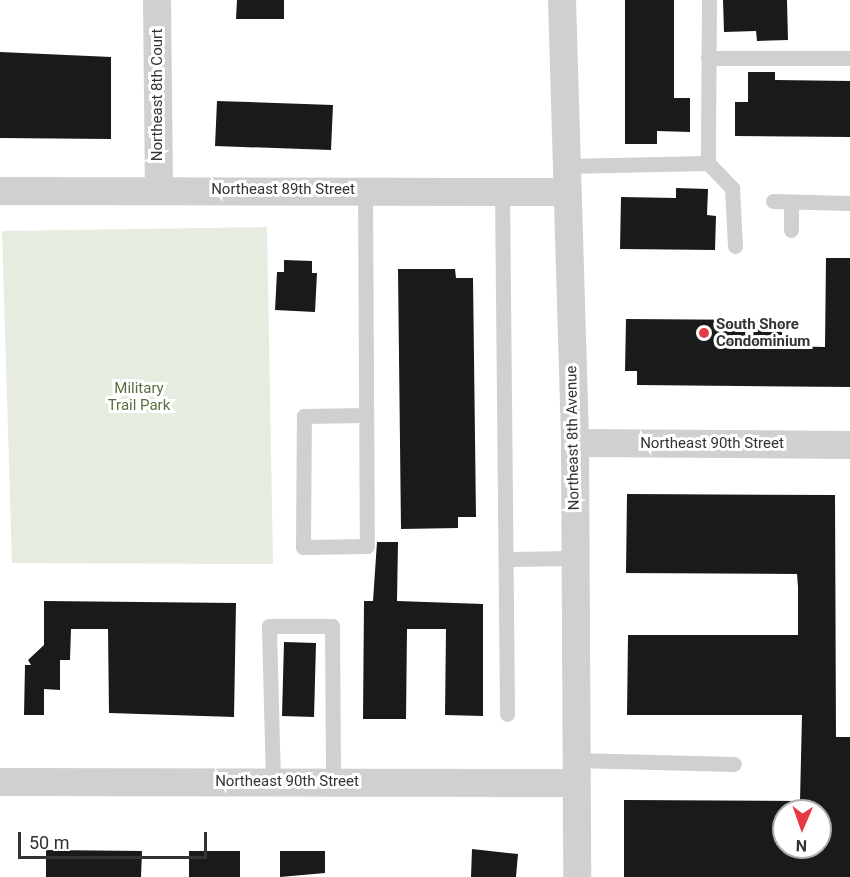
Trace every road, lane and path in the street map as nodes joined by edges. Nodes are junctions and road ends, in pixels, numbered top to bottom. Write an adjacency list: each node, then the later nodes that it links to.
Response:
1 (158, 0): 8 (street, Northeast 8th Court)
2 (562, 0): 7 (street, Northeast 8th Avenue)
3 (709, 0): 4 (lane)
4 (708, 58): 5 (lane); 6 (lane)
5 (850, 58)
6 (708, 163): 7 (lane); 16 (lane)
7 (566, 179): 10 (street, Northeast 89th Street); 18 (street, Northeast 8th Avenue)
8 (159, 190): 9 (street, Northeast 89th Street); 11 (street, Northeast 89th Street)
9 (365, 190): 10 (street, Northeast 89th Street); 17 (lane)
10 (502, 190): 21 (lane)
11 (0, 191)
12 (773, 201): 13 (lane)
13 (791, 202): 14 (lane); 15 (lane)
14 (850, 203)
15 (791, 230)
16 (735, 246)
17 (366, 415): 17 (lane)
18 (574, 443): 19 (street, Northeast 90th Street); 20 (street, Northeast 8th Avenue)
19 (850, 445)
20 (575, 558): 21 (lane); 24 (street, Northeast 8th Avenue)
21 (506, 559): 22 (lane)
22 (507, 714)
23 (734, 764): 24 (lane)
24 (575, 772): 27 (street, Northeast 90th Street); 28 (street, Northeast 8th Avenue)
25 (0, 782): 26 (street, Northeast 90th Street)
26 (273, 782): 27 (street, Northeast 90th Street); 27 (lane)
27 (333, 782)
28 (577, 877)

